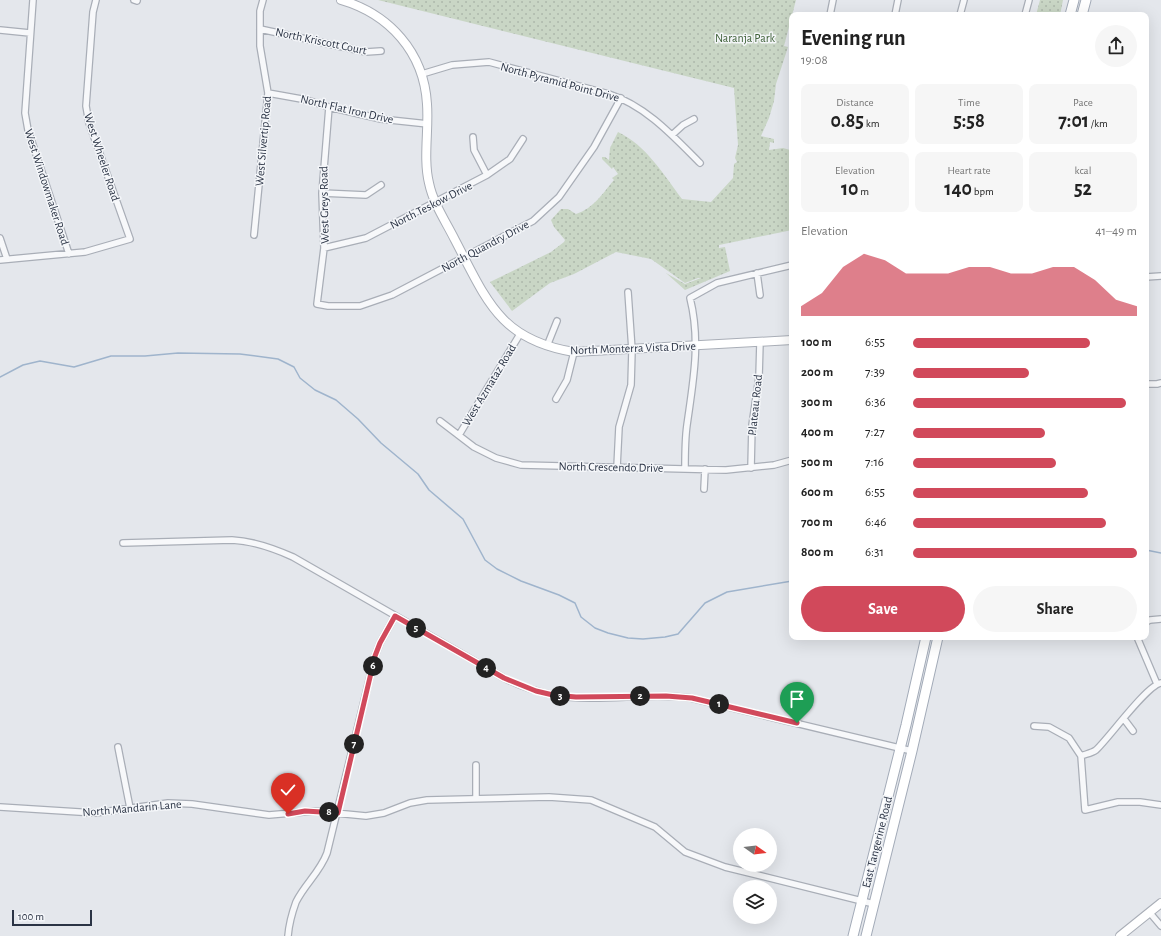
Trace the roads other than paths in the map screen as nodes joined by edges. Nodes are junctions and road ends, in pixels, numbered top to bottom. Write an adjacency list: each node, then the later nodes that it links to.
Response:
1 (33, 0): 19 (street, West Windowmaker Road)
2 (96, 0): 38 (street, West Wheeler Road)
3 (263, 0): 17 (street, West Silvertip Road)
4 (341, 0): 21 (street, North Monterra Vista Drive)
5 (833, 0): 11 (street)
6 (898, 0): 12 (street)
7 (964, 0): 13 (street)
8 (1029, 0): 14 (street)
9 (1074, 0): 15 (main road)
10 (1086, 0): 16 (main road)
11 (831, 12)
12 (896, 12)
13 (961, 12)
14 (1026, 12)
15 (1071, 12)
16 (1083, 12)
17 (260, 29): 20 (street, North Kriscott Court); 22 (street, West Silvertip Road)
18 (0, 30): 19 (street)
19 (30, 33): 38 (street, West Windowmaker Road)
20 (381, 51)
21 (422, 74): 23 (street, North Pyramid Point Drive); 26 (street, North Monterra Vista Drive)
22 (268, 93): 24 (street, North Flat Iron Drive); 35 (street, West Silvertip Road)
23 (621, 98): 27 (street, North Pyramid Point Drive); 39 (street, North Quandry Drive)
24 (329, 106): 26 (street, North Flat Iron Drive); 33 (street, West Greys Road)
25 (694, 119): 27 (street)
26 (428, 124): 34 (street, North Monterra Vista Drive)
27 (672, 135): 30 (street, North Pyramid Point Drive)
28 (473, 137): 31 (street)
29 (523, 139): 31 (street, North Teskow Drive)
30 (700, 163)
31 (487, 176): 34 (street, North Teskow Drive)
32 (380, 185): 33 (street)
33 (322, 192): 37 (street, West Greys Road)
34 (436, 202): 37 (street, North Teskow Drive); 39 (street, North Monterra Vista Drive)
35 (254, 235)
36 (0, 238): 40 (street)
37 (324, 248): 48 (street, West Greys Road)
38 (69, 254): 40 (street)
39 (464, 257): 48 (street, North Quandry Drive); 50 (street, North Monterra Vista Drive)
40 (7, 259): 41 (street)
41 (0, 260)
42 (789, 266): 43 (street)
43 (757, 273): 47 (street); 53 (street)
44 (1161, 276): 45 (street)
45 (1149, 277)
46 (628, 292): 55 (street)
47 (760, 295)
48 (317, 304)
49 (557, 321): 54 (street)
50 (520, 334): 54 (street, North Monterra Vista Drive); 61 (street, West Azmataz Road)
51 (789, 340): 52 (street, North Monterra Vista Drive)
52 (760, 342): 53 (street, North Monterra Vista Drive); 65 (street, Plateau Road)
53 (696, 345): 55 (street, North Monterra Vista Drive); 64 (street)
54 (547, 346): 56 (street, North Monterra Vista Drive)
55 (632, 350): 56 (street, North Monterra Vista Drive); 63 (street)
56 (574, 352): 59 (street)
57 (1161, 383): 58 (street)
58 (1149, 384)
59 (556, 399)
60 (440, 421): 61 (street, North Crescendo Drive)
61 (459, 435): 63 (street, North Crescendo Drive)
62 (789, 461): 65 (street, North Crescendo Drive)
63 (617, 467): 64 (street, North Crescendo Drive)
64 (685, 468): 66 (street, North Crescendo Drive)
65 (751, 468): 66 (street, North Crescendo Drive)
66 (705, 469): 67 (street)
67 (704, 488)
68 (123, 543): 69 (street)
69 (395, 616): 80 (street); 88 (street)
70 (1161, 619): 71 (street)
71 (1149, 620)
72 (925, 640): 80 (main road, East Tangerine Road)
73 (937, 640): 81 (main road, East Tangerine Road)
74 (1138, 640): 75 (street)
75 (1159, 684): 76 (street)
76 (1124, 719): 78 (street); 82 (street)
77 (1034, 726): 82 (street)
78 (1133, 731)
79 (118, 747): 87 (street)
80 (900, 748): 81 (street); 89 (main road, East Tangerine Road)
81 (912, 751): 91 (main road, East Tangerine Road)
82 (1081, 756): 85 (street)
83 (476, 765): 84 (street)
84 (476, 799): 88 (street, North Mandarin Lane); 89 (street, North Mandarin Lane)
85 (1161, 805)
86 (0, 807): 87 (street, North Mandarin Lane)
87 (130, 808): 88 (street, North Mandarin Lane)
88 (338, 813): 94 (street)
89 (862, 901): 91 (street, North Mandarin Lane); 95 (main road, East Tangerine Road)
90 (1161, 903): 92 (street)
91 (874, 904): 96 (main road, East Tangerine Road)
92 (1150, 913): 93 (street); 97 (street)
93 (1161, 926)
94 (288, 936)
95 (853, 936)
96 (866, 936)
97 (1120, 936)

